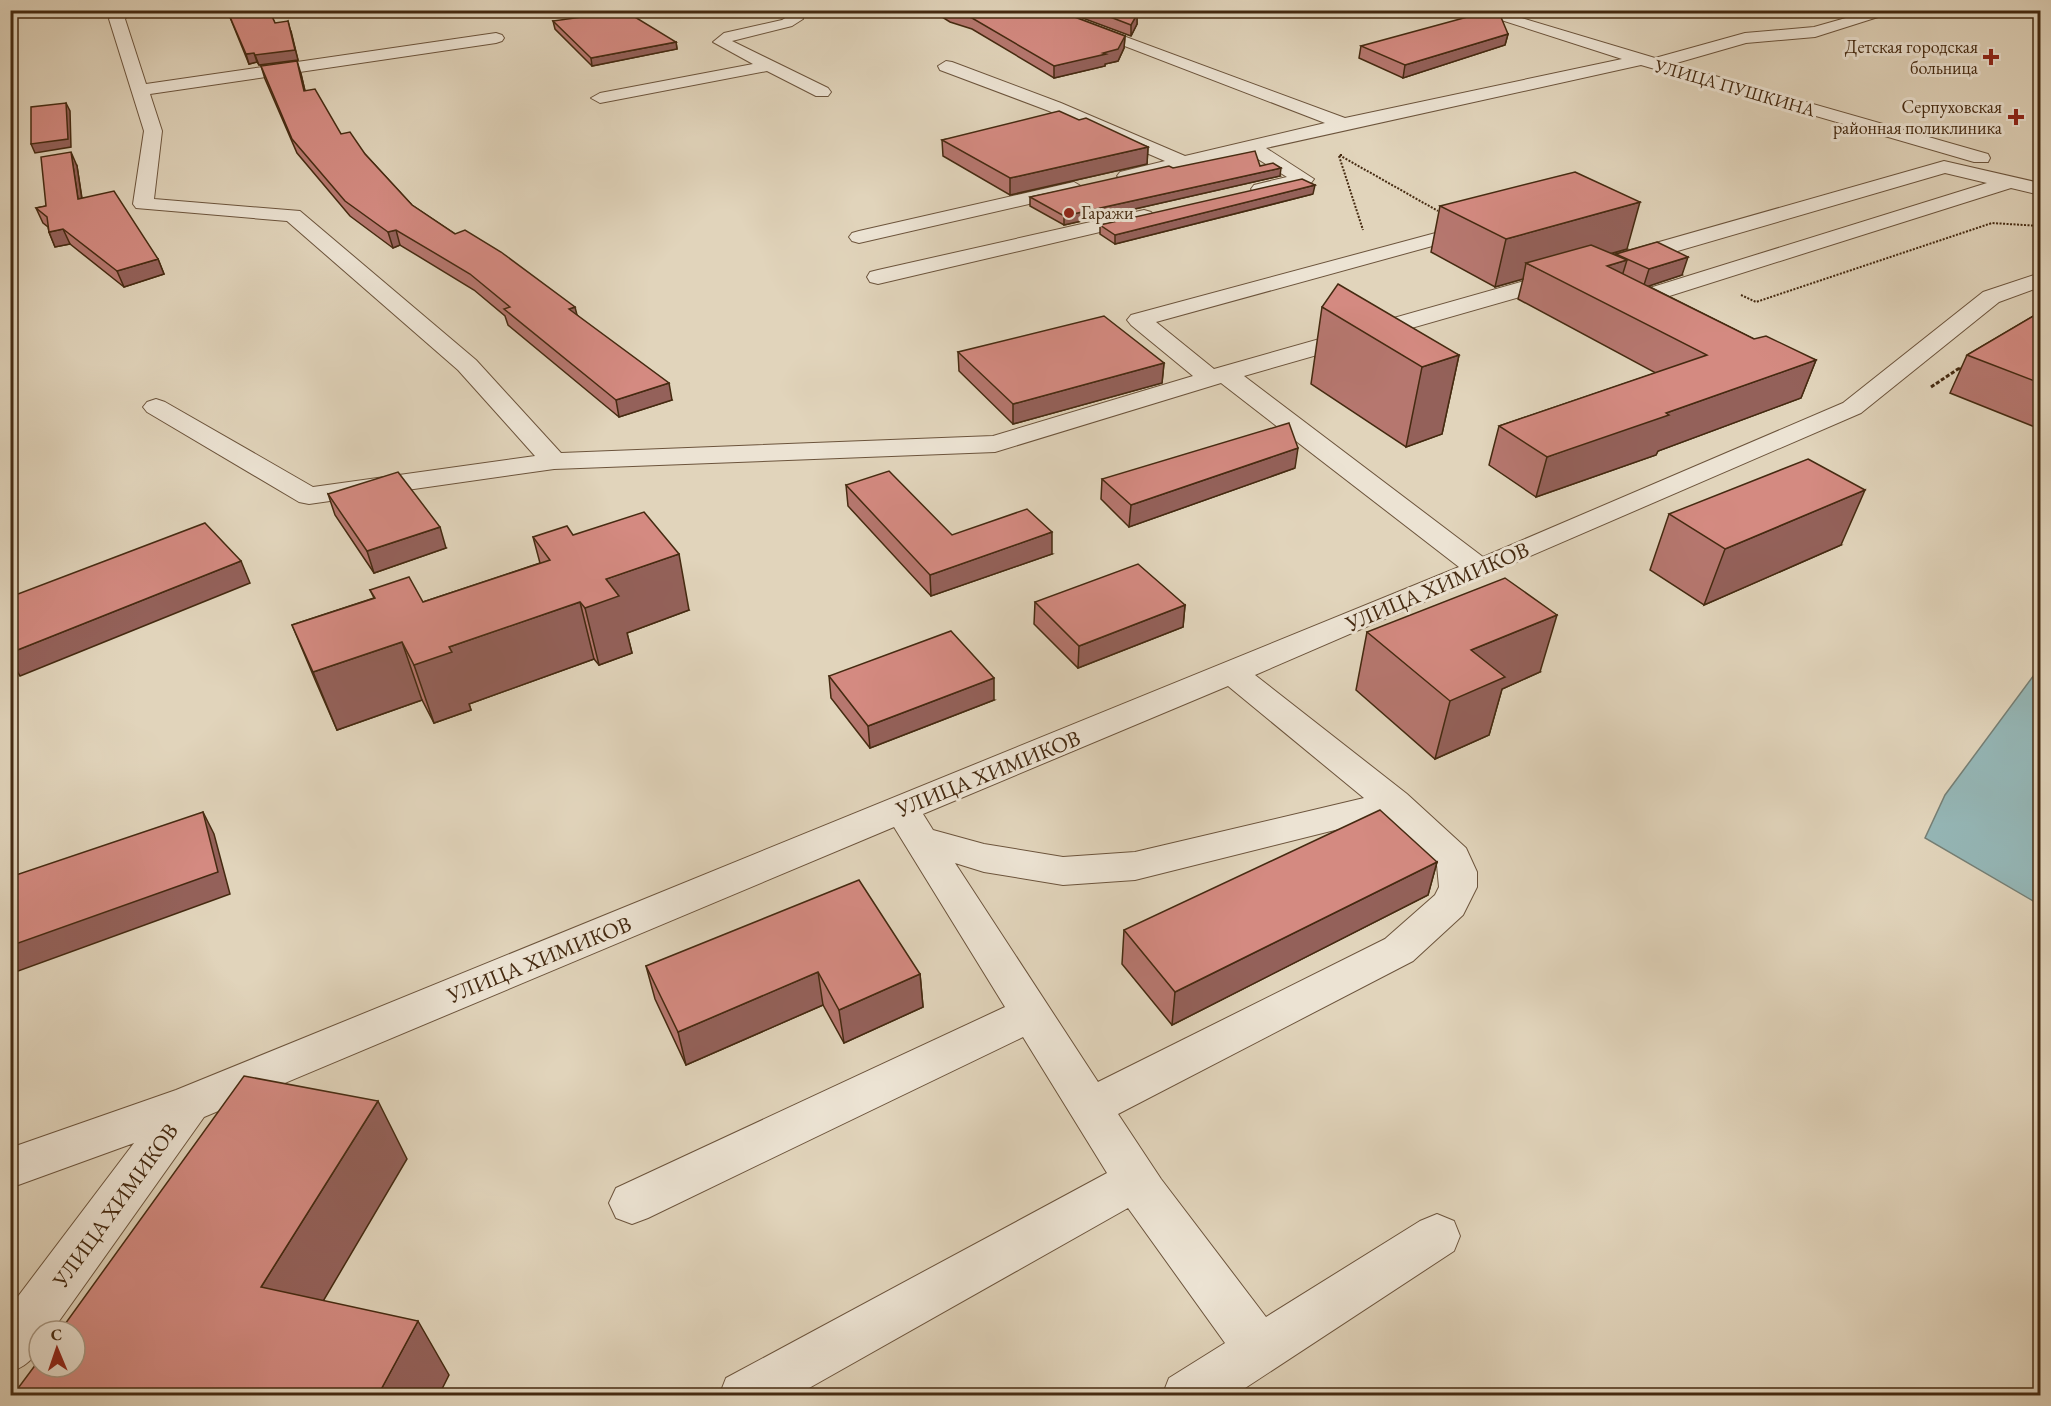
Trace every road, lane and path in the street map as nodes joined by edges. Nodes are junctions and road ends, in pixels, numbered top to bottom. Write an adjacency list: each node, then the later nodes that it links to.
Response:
1 (124, 10): 10 (street)
2 (793, 10): 8 (street)
3 (1038, 10): 13 (street)
4 (1477, 10): 7 (street, УЛИЦА ПУШКИНА)
5 (1893, 10): 7 (street)
6 (496, 38): 10 (street)
7 (1646, 62): 13 (street); 18 (street, УЛИЦА ПУШКИНА)
8 (768, 66): 11 (street); 12 (street)
9 (946, 66): 17 (street)
10 (141, 90): 36 (street)
11 (822, 92)
12 (600, 98)
13 (1344, 124): 14 (street)
14 (1253, 148): 17 (street); 21 (street)
15 (1350, 153): 16 (path)
16 (1339, 155): 23 (path); 25 (path)
17 (1185, 163): 27 (street)
18 (2040, 174)
19 (2007, 183): 20 (street); 28 (street); 30 (street)
20 (2040, 189)
21 (1246, 192)
22 (1166, 211): 29 (street)
23 (1428, 213)
24 (2040, 226): 30 (path)
25 (1363, 230)
26 (1469, 230): 33 (street)
27 (859, 237)
28 (1595, 270): 30 (street); 33 (street)
29 (879, 277)
30 (1706, 277)
31 (2040, 280): 37 (street, УЛИЦА ХИМИКОВ)
32 (1971, 362): 34 (path)
33 (1218, 376): 36 (street); 37 (street)
34 (1921, 393)
35 (156, 407): 36 (street)
36 (554, 461)
37 (1480, 569): 38 (street, УЛИЦА ХИМИКОВ)
38 (1232, 672): 39 (street); 40 (street, УЛИЦА ХИМИКОВ)
39 (1394, 803): 40 (street); 43 (street)
40 (911, 824): 41 (street); 42 (street, УЛИЦА ХИМИКОВ)
41 (1031, 1014): 43 (street); 46 (street)
42 (189, 1104): 44 (street); 48 (street, УЛИЦА ХИМИКОВ)
43 (1090, 1107): 45 (street)
44 (10, 1168)
45 (1136, 1180): 49 (street); 50 (street)
46 (632, 1203)
47 (1437, 1236): 49 (street)
48 (10, 1348)
49 (1260, 1349): 51 (street)
50 (744, 1395)
51 (1187, 1395)

